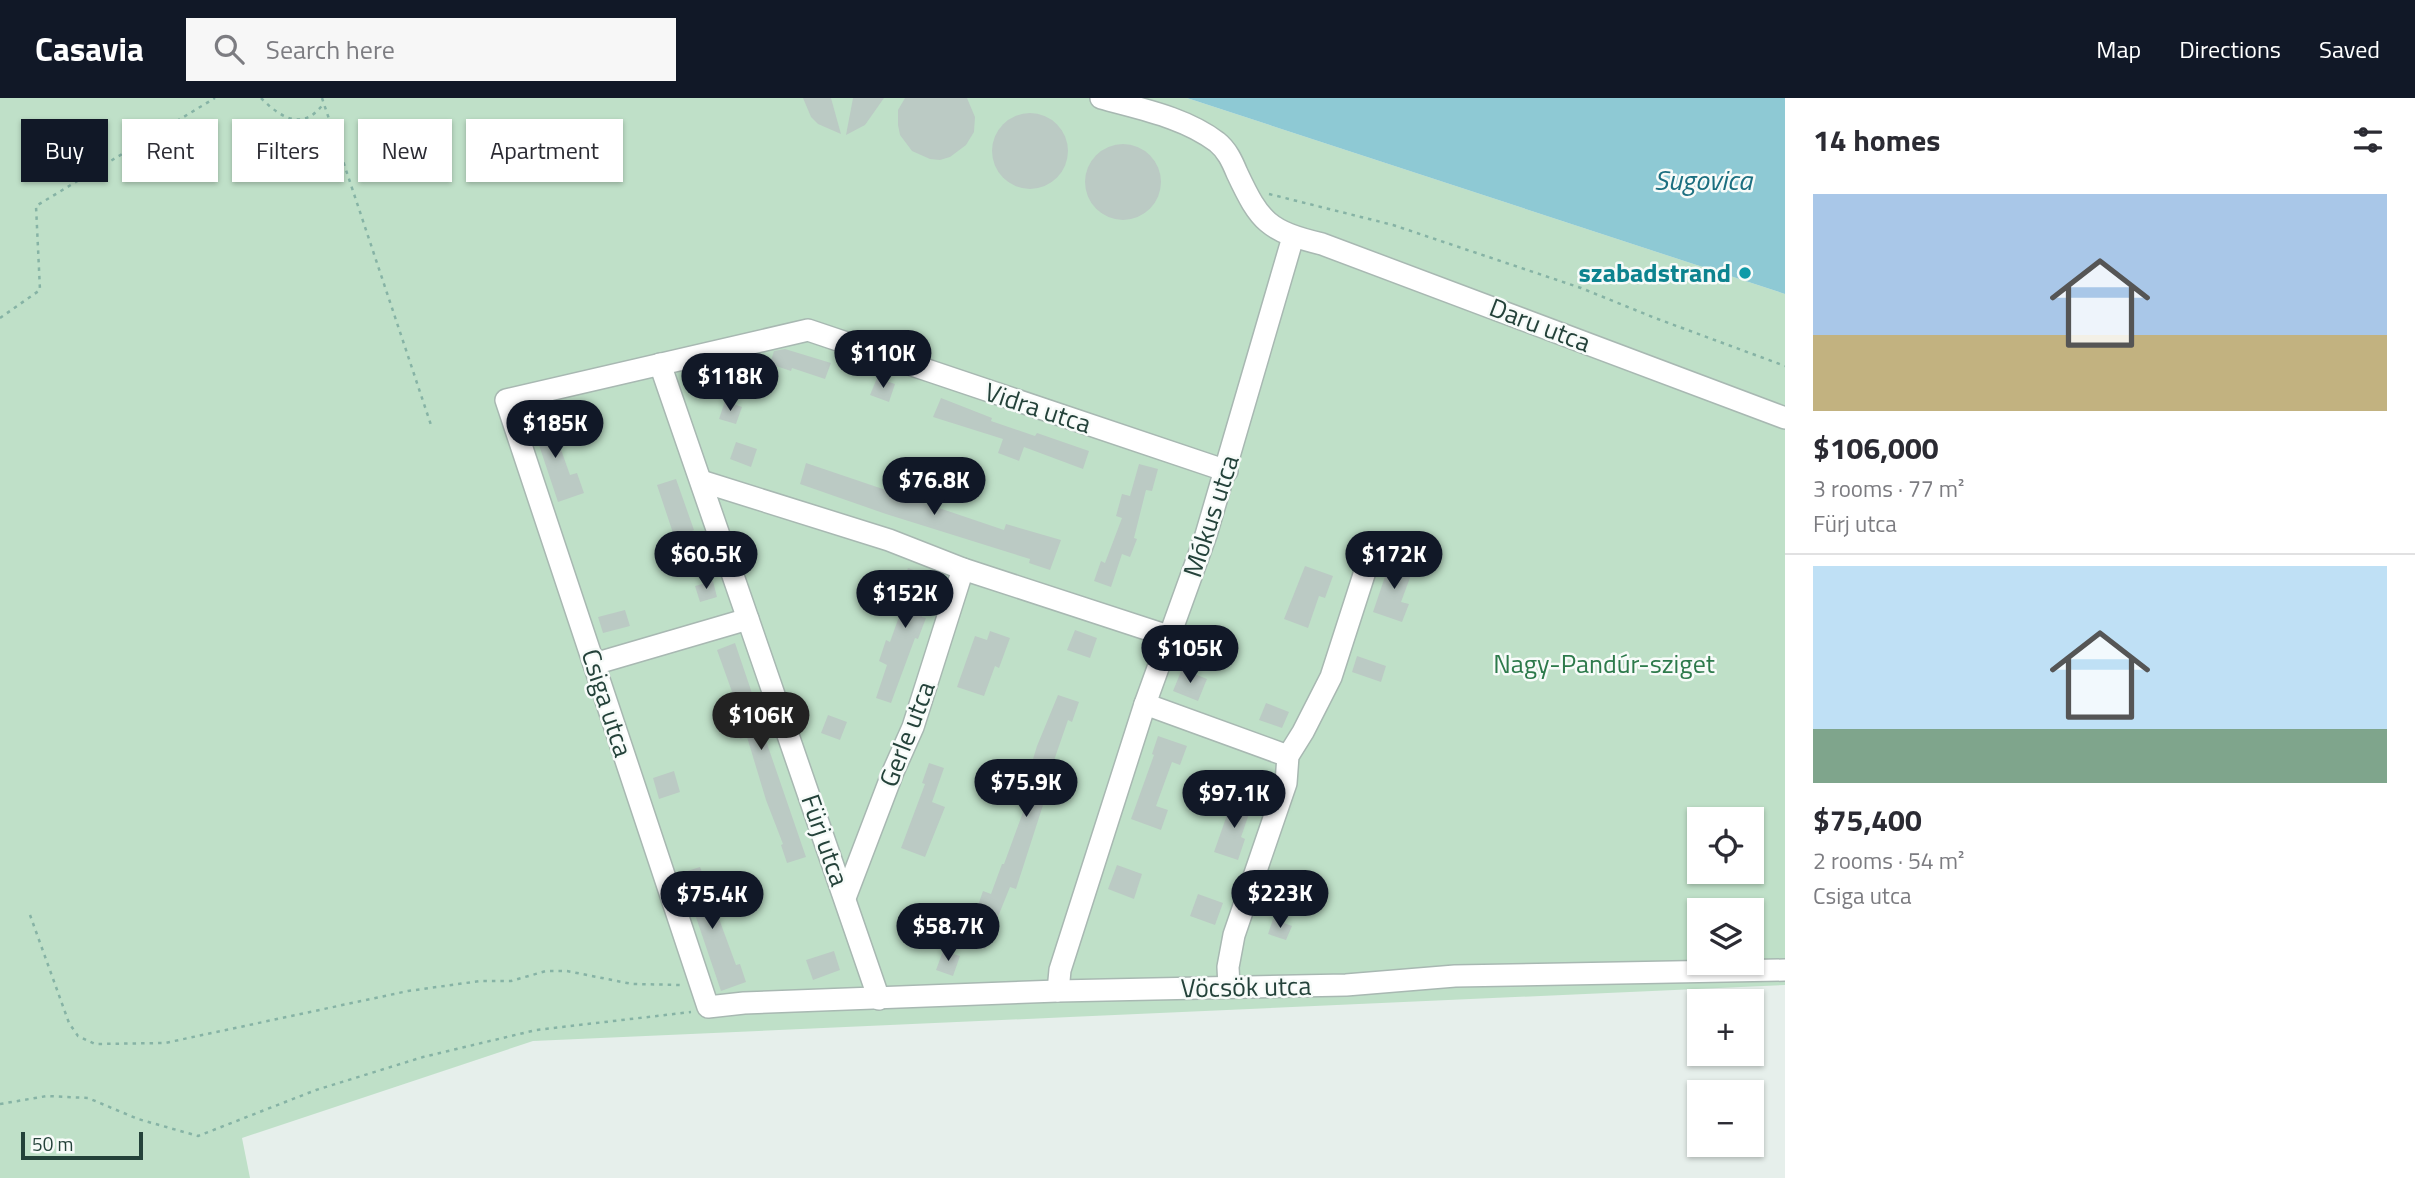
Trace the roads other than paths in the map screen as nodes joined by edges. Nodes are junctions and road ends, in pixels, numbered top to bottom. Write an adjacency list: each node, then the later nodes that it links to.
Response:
1 (1101, 98): 2 (street, Daru utca)
2 (1293, 237): 5 (street, Daru utca); 6 (street, Mókus utca)
3 (660, 364): 4 (street, Vidra utca); 6 (street, Vidra utca); 7 (street, Fürj utca)
4 (506, 400): 12 (street, Csiga utca)
5 (1785, 418)
6 (1227, 471): 11 (street, Mókus utca)
7 (701, 481): 9 (street); 10 (street, Fürj utca)
8 (1369, 559): 14 (street)
9 (963, 569): 11 (street); 15 (street, Gerle utca)
10 (748, 619): 12 (street); 15 (street, Fürj utca)
11 (1171, 637): 13 (street, Mókus utca)
12 (594, 664): 19 (street, Csiga utca)
13 (1145, 704): 14 (street); 18 (street, Mókus utca)
14 (1288, 756): 17 (street)
15 (845, 898): 20 (street, Fürj utca)
16 (1785, 970): 17 (street, Vöcsök utca)
17 (1229, 986): 18 (street, Vöcsök utca)
18 (1058, 991): 20 (street, Vöcsök utca)
19 (705, 997): 20 (street, Vöcsök utca)
20 (879, 999)

